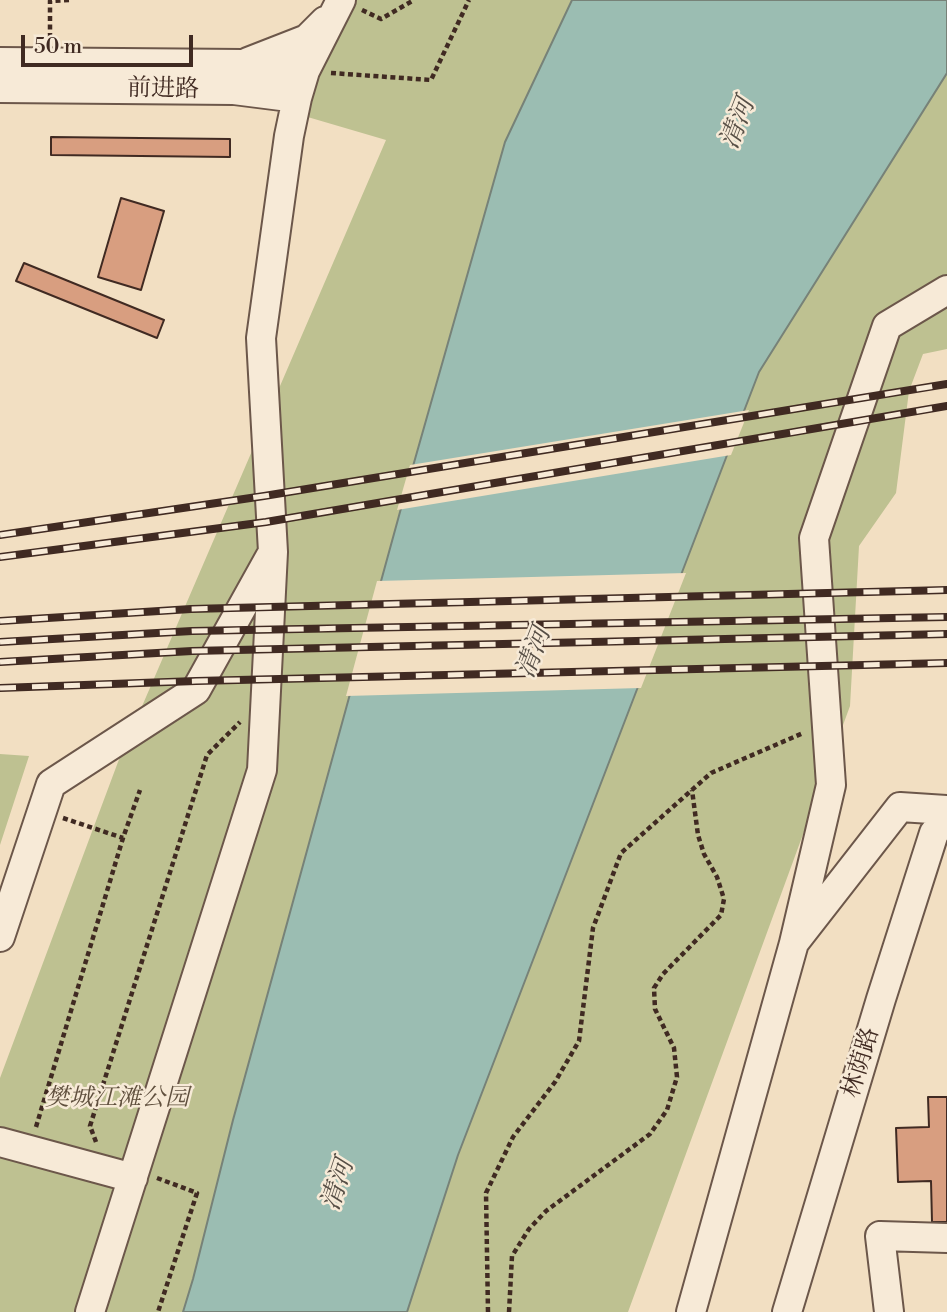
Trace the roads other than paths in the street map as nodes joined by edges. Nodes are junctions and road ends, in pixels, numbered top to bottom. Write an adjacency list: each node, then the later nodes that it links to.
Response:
1 (340, 3): 3 (street); 4 (street)
2 (0, 62): 4 (street, 前进路)
3 (305, 71): 4 (street, 前进路); 6 (street)
4 (238, 77): 5 (street, 前进路); 6 (street, 前进路); 7 (street)
5 (0, 88)
6 (297, 98): 7 (street)
7 (289, 136): 9 (street)
8 (947, 290): 13 (street)
9 (273, 552): 12 (street); 15 (street)
10 (947, 810): 13 (street)
11 (947, 819): 19 (street, 林荫路)
12 (0, 937)
13 (794, 943): 18 (street)
14 (0, 1142): 15 (street)
15 (124, 1173): 17 (street)
16 (947, 1238): 20 (street)
17 (90, 1312)
18 (691, 1312)
19 (787, 1312)
20 (889, 1312)

